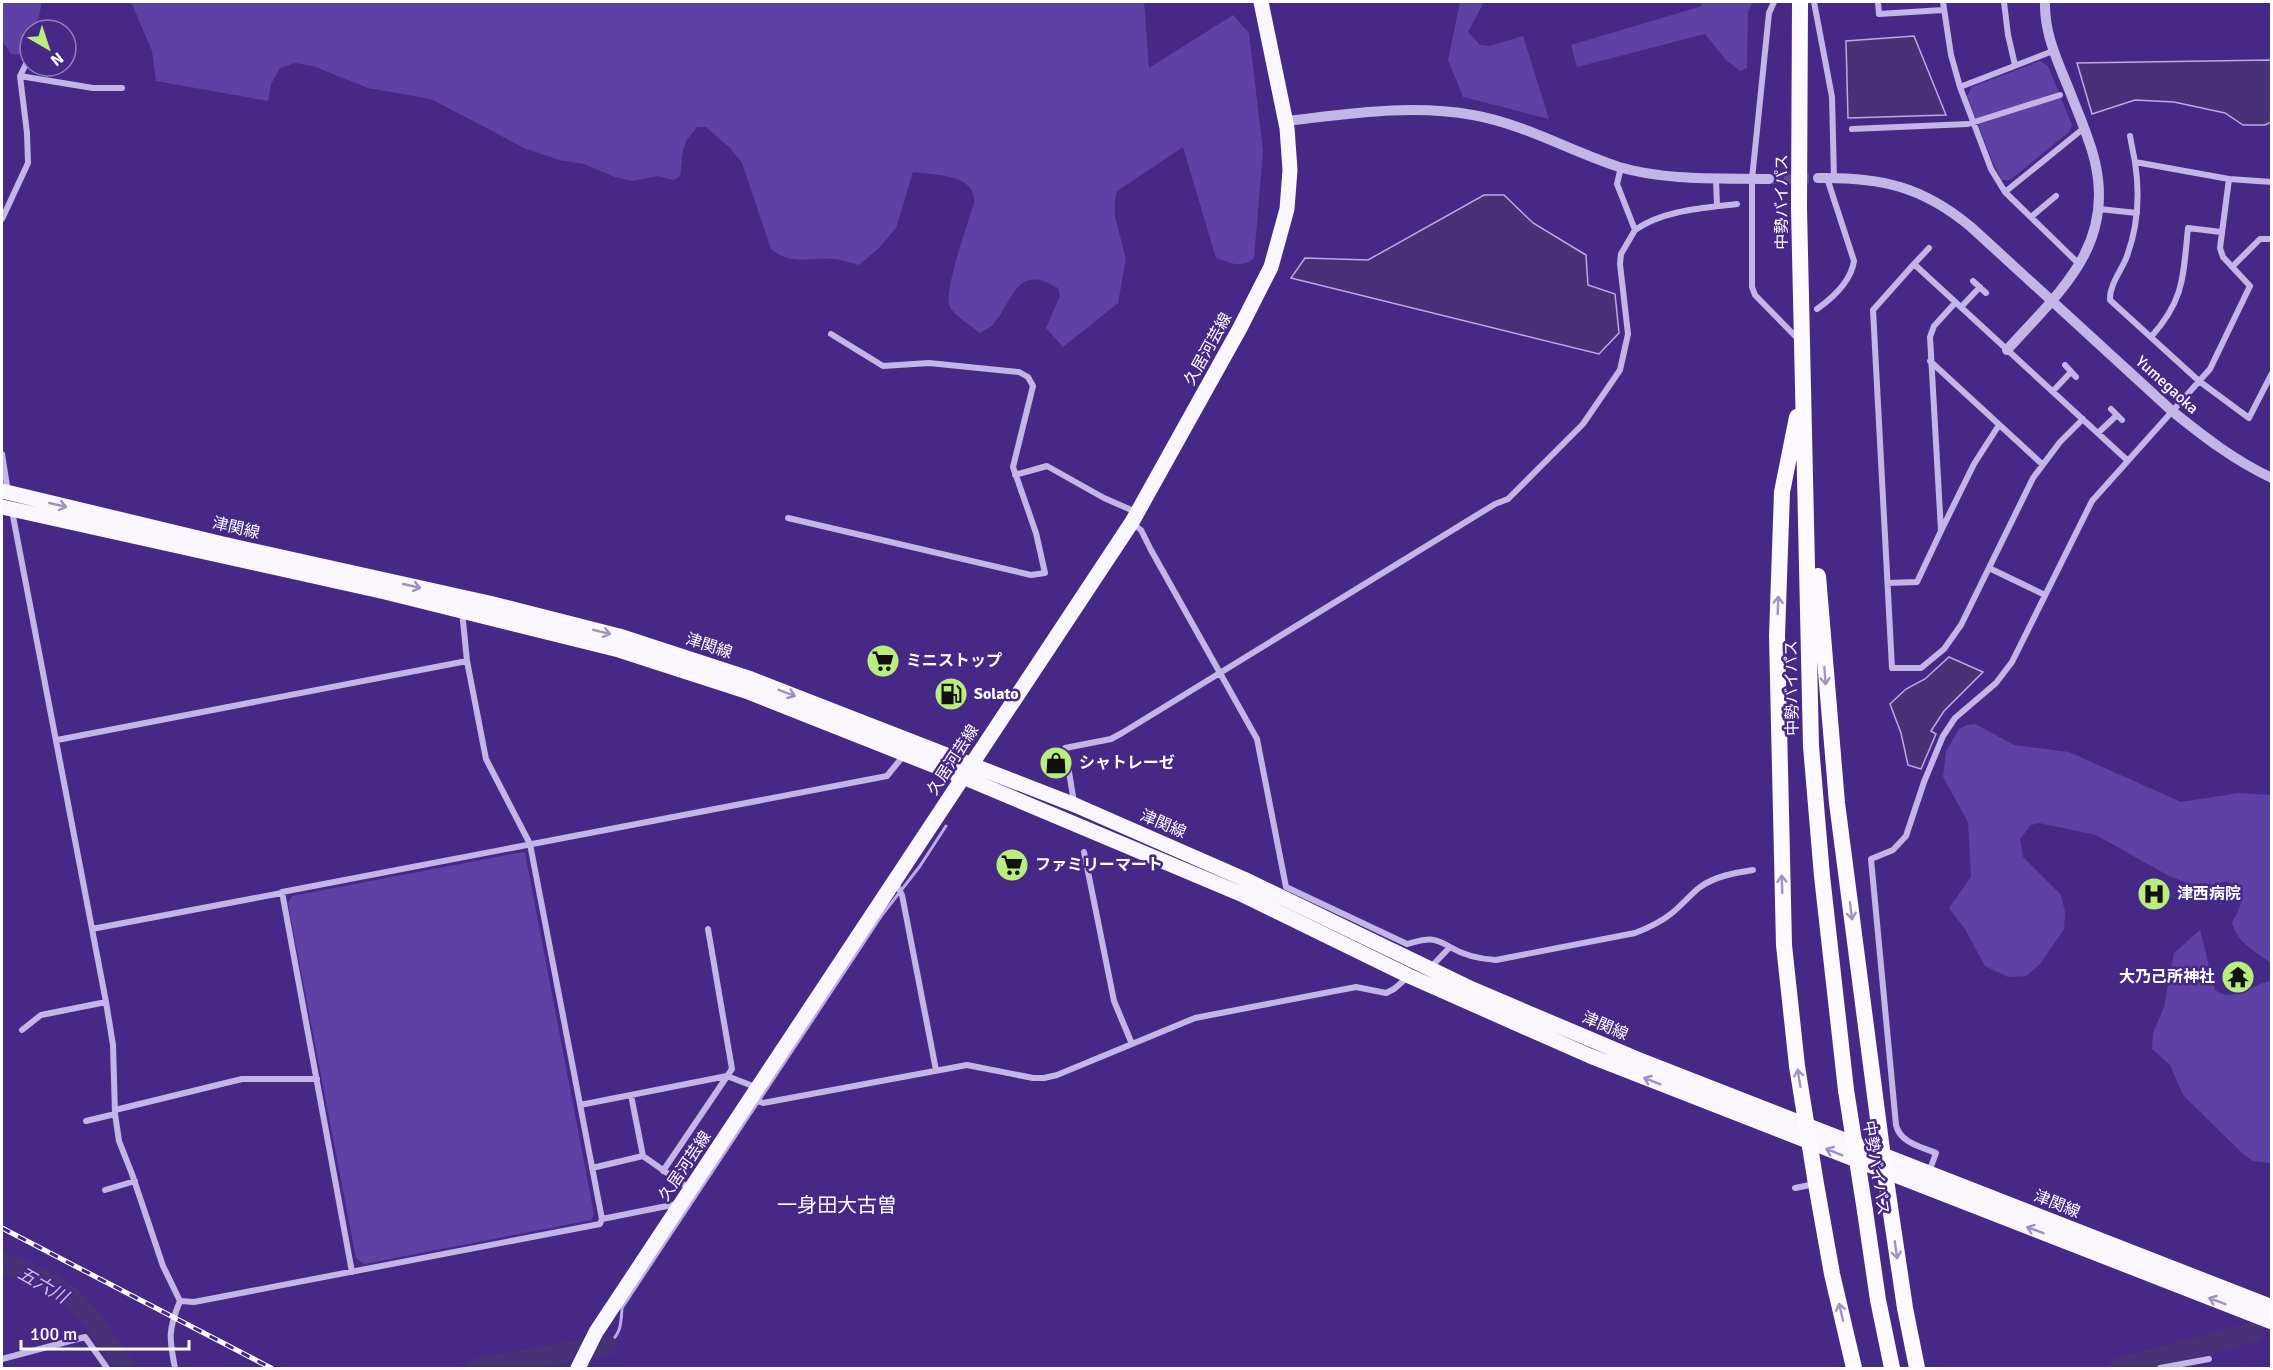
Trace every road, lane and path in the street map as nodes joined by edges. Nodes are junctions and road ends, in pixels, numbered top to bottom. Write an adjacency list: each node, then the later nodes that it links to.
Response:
1 (1261, 2): 17 (main road, 久居河芸線)
2 (1774, 2): 26 (street)
3 (1800, 2): 53 (highway, 中勢バイパス)
4 (1814, 2): 24 (street)
5 (1878, 2): 9 (street)
6 (1943, 2): 9 (street)
7 (2004, 2): 11 (street)
8 (2045, 2): 10 (street)
9 (1943, 10): 14 (street)
10 (2053, 51): 11 (street); 19 (street)
11 (2015, 65): 14 (street)
12 (20, 78): 37 (street)
13 (32, 78): 15 (street)
14 (1960, 87): 18 (street)
15 (122, 88)
16 (2060, 95): 18 (street)
17 (1286, 121): 23 (street); 74 (main road, 久居河芸線)
18 (1973, 123): 20 (street); 30 (street)
19 (2084, 128): 30 (street); 34 (street)
20 (1852, 129)
21 (2130, 136): 22 (street)
22 (2135, 162): 28 (street); 35 (street)
23 (1621, 167): 25 (street); 38 (street)
24 (1826, 178): 48 (street, Yumegaoka); 50 (street)
25 (1716, 179): 26 (street); 33 (street)
26 (1752, 179): 27 (street); 53 (street)
27 (1769, 179)
28 (2229, 179): 29 (street); 39 (street)
29 (2271, 182)
30 (2005, 192): 36 (street)
31 (2056, 196): 36 (street)
32 (1737, 204): 33 (street)
33 (1717, 206): 38 (street)
34 (2099, 209): 35 (street); 43 (street)
35 (2137, 213): 52 (street)
36 (2031, 217): 43 (street)
37 (2, 219)
38 (1635, 230): 81 (street)
39 (2221, 232): 44 (street); 52 (street)
40 (2271, 239): 44 (street)
41 (1929, 248): 42 (street)
42 (1914, 264): 49 (street); 77 (street)
43 (2080, 265): 48 (street)
44 (2232, 267): 58 (street)
45 (1973, 281): 46 (street)
46 (1980, 287): 47 (street); 49 (street)
47 (1986, 293)
48 (2052, 300): 54 (street); 62 (street, Yumegaoka)
49 (1958, 305): 54 (street); 55 (street)
50 (1817, 309)
51 (831, 334): 69 (street)
52 (2151, 337): 58 (street)
53 (1802, 342): 59 (highway, 中勢バイパス)
54 (2007, 350): 60 (street)
55 (1930, 361): 64 (street); 75 (street)
56 (2065, 365): 60 (street)
57 (2271, 373): 58 (street)
58 (2199, 381): 62 (street)
59 (1803, 387): 107 (highway, one-way to 59); 109 (highway, one-way to 109); 132 (highway, 中勢バイパス, bridge)
60 (2053, 391): 63 (street)
61 (2111, 409): 65 (street)
62 (2172, 411): 67 (street); 70 (street, Yumegaoka)
63 (2083, 419): 65 (street); 68 (street)
64 (1999, 425): 68 (street); 75 (street)
65 (2098, 433): 67 (street)
66 (2, 454): 71 (street)
67 (2127, 460): 78 (street)
68 (2042, 464): 76 (street)
69 (1015, 475): 73 (street); 74 (street)
70 (2271, 478)
71 (5, 492): 72 (street); 84 (main road, 津関線, one-way to 84)
72 (7, 508): 79 (main road, 津関線); 82 (street)
73 (788, 518)
74 (1135, 518): 81 (street); 84 (main road, 久居河芸線)
75 (1941, 531): 77 (street)
76 (1989, 568): 77 (street); 78 (street)
77 (1888, 583)
78 (2045, 595): 114 (street)
79 (462, 611): 80 (street); 83 (main road, 津関線)
80 (467, 661): 82 (street); 86 (street)
81 (1220, 673): 85 (street); 93 (street)
82 (57, 740): 91 (street)
83 (904, 755): 84 (main road, 津関線); 86 (street)
84 (967, 771): 85 (main road, 津関線); 89 (main road, 久居河芸線); 95 (main road, 津関線)
85 (1075, 805): 94 (main road, 津関線)
86 (530, 844): 90 (street); 104 (street)
87 (1084, 852): 98 (street)
88 (1753, 870): 93 (street)
89 (899, 888): 99 (street); 103 (main road, 久居河芸線)
90 (282, 893): 91 (street); 101 (street)
91 (92, 929): 96 (street)
92 (708, 929): 100 (street)
93 (1450, 947): 94 (street)
94 (1428, 969): 95 (street); 107 (main road, 津関線)
95 (1409, 976): 98 (street); 108 (main road, 津関線, one-way to 95)
96 (106, 1002): 97 (street); 105 (street)
97 (22, 1030)
98 (1132, 1044): 99 (street)
99 (936, 1070): 103 (street)
100 (727, 1076): 102 (street); 103 (street); 112 (street)
101 (317, 1078): 105 (street); 122 (street)
102 (631, 1095): 104 (street); 110 (street)
103 (757, 1098): 118 (main road, 久居河芸線)
104 (580, 1106): 111 (street)
105 (115, 1112): 106 (street); 115 (street)
106 (86, 1121)
107 (1807, 1125): 108 (highway); 109 (main road, 津関線)
108 (1810, 1143): 113 (main road, 津関線, one-way to 108); 116 (highway)
109 (1883, 1154): 113 (highway); 114 (main road, 津関線)
110 (643, 1156): 111 (street); 112 (street)
111 (592, 1168): 121 (street)
112 (663, 1171): 118 (street)
113 (1885, 1173): 125 (main road, 津関線, one-way to 113); 133 (highway, one-way to 133)
114 (1929, 1173): 124 (main road, 津関線)
115 (135, 1181): 119 (street); 123 (street)
116 (1816, 1184): 117 (street); 131 (highway, one-way to 116)
117 (1795, 1188)
118 (691, 1189): 120 (main road, 久居河芸線)
119 (105, 1190)
120 (682, 1203): 121 (street); 128 (main road, 久居河芸線)
121 (602, 1219): 122 (street)
122 (352, 1272): 123 (street)
123 (180, 1301): 130 (street)
124 (2271, 1306)
125 (2271, 1322)
126 (2, 1359): 129 (street)
127 (2209, 1359): 134 (street)
128 (577, 1366)
129 (107, 1368)
130 (175, 1368)
131 (1854, 1368)
132 (1892, 1368)
133 (1917, 1368)
134 (2160, 1368)

